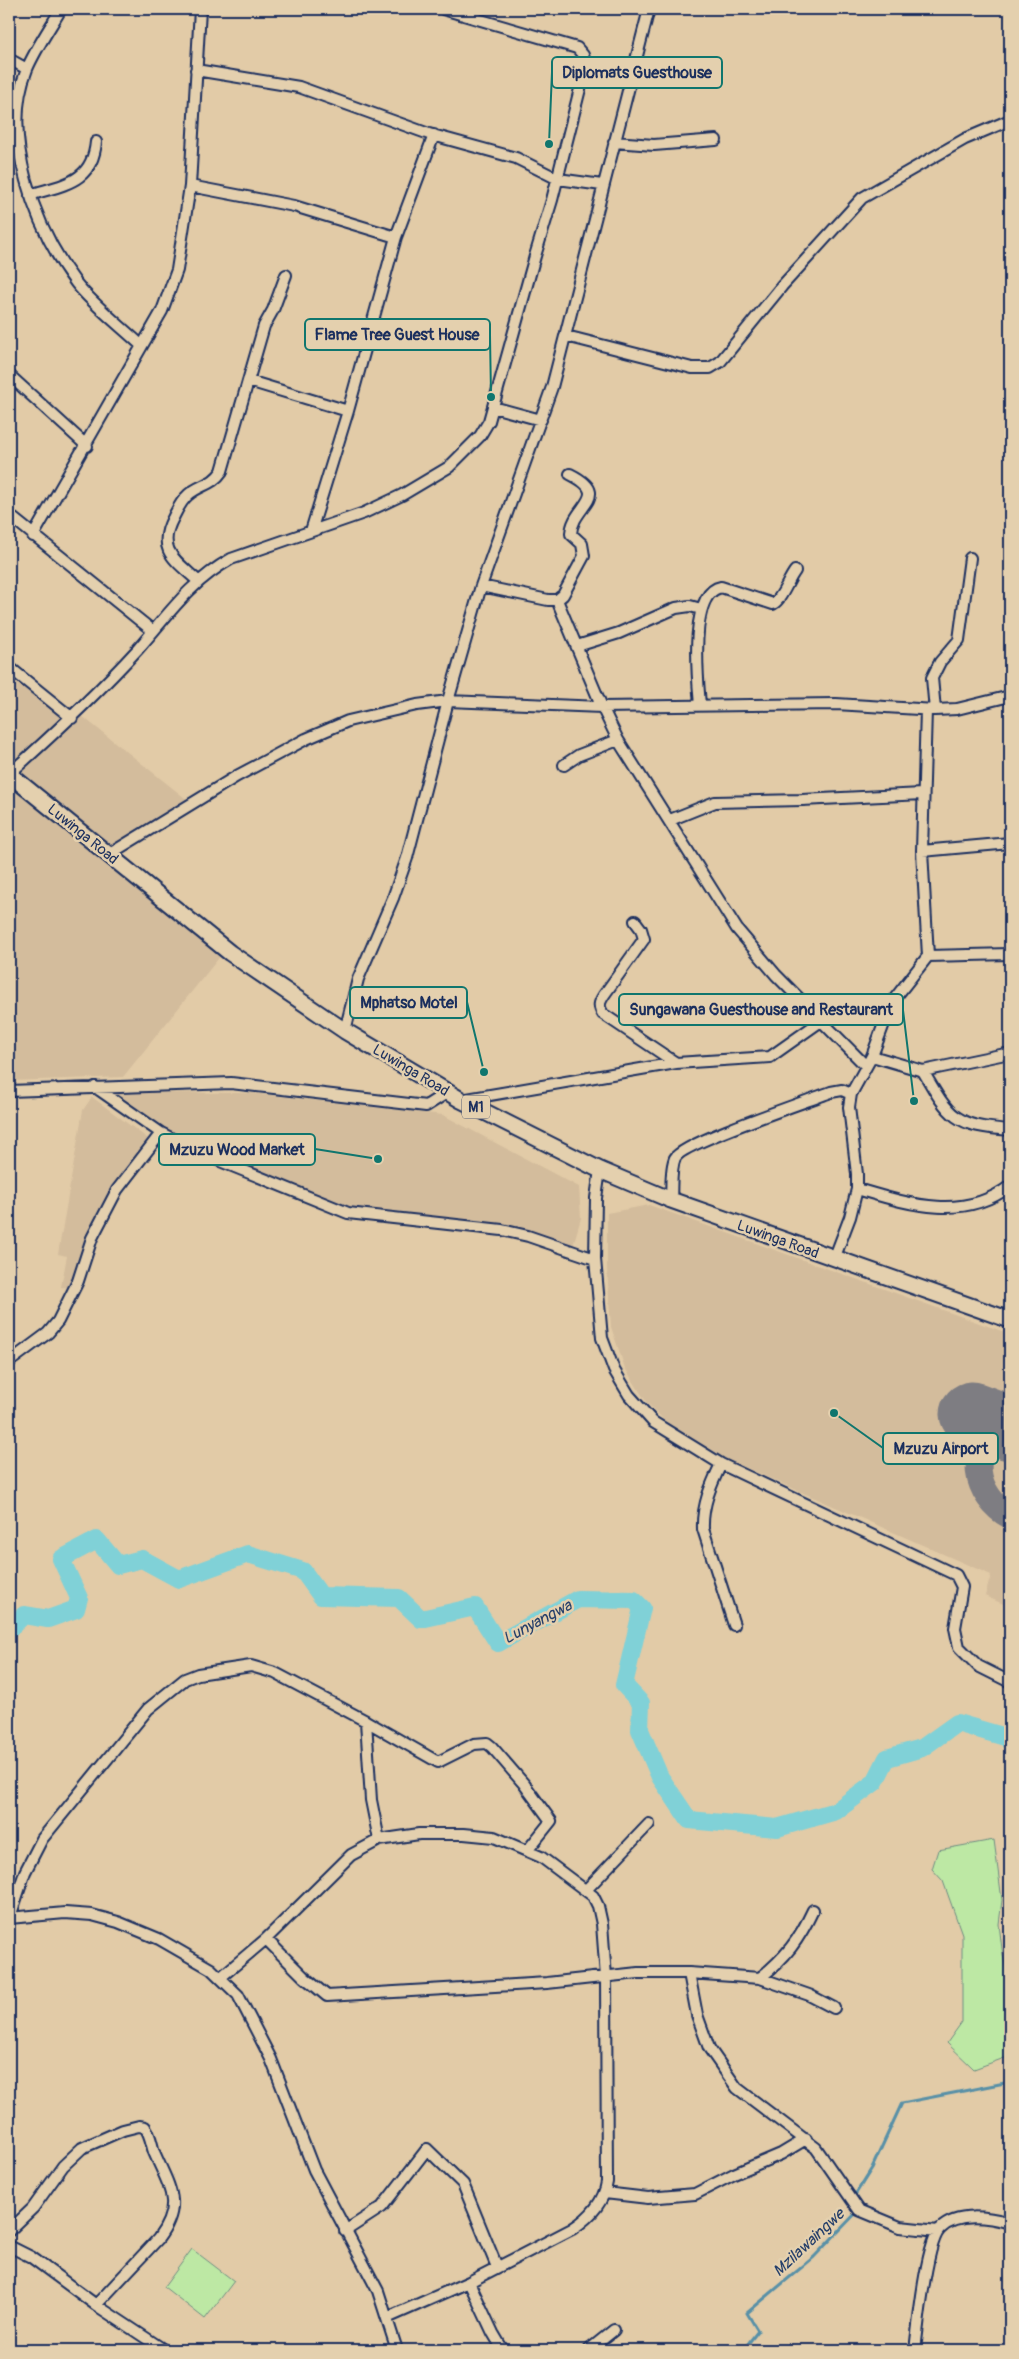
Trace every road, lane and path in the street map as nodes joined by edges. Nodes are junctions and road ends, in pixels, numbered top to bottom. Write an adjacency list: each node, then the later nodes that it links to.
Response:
1 (61, 9): 7 (street)
2 (200, 9): 8 (street)
3 (443, 9): 5 (street)
4 (649, 9): 13 (street)
5 (457, 10): 14 (street)
6 (9, 59): 7 (street)
7 (27, 69): 17 (street)
8 (196, 70): 10 (street); 16 (street)
9 (1010, 120): 20 (street)
10 (434, 135): 14 (street); 18 (street)
11 (716, 140): 13 (street)
12 (96, 142): 17 (street)
13 (614, 142): 15 (street)
14 (558, 179): 15 (street); 24 (street)
15 (602, 185): 20 (street)
16 (190, 186): 18 (street); 21 (street)
17 (30, 195): 21 (street)
18 (396, 237): 25 (street)
19 (286, 276): 23 (street)
20 (566, 336): 26 (street)
21 (142, 346): 27 (street)
22 (9, 375): 27 (street)
23 (249, 381): 25 (street); 34 (street)
24 (493, 407): 26 (street); 30 (street)
25 (348, 411): 30 (street)
26 (542, 420): 35 (street)
27 (87, 446): 31 (street)
28 (570, 474): 36 (street)
29 (9, 515): 31 (street)
30 (311, 531): 34 (street)
31 (33, 536): 38 (street)
32 (970, 558): 45 (street)
33 (795, 571): 37 (street)
34 (198, 581): 38 (street)
35 (481, 586): 36 (street); 42 (street)
36 (557, 600): 39 (street)
37 (701, 609): 39 (street); 43 (street)
38 (153, 630): 46 (street)
39 (578, 646): 44 (street)
40 (9, 667): 46 (street)
41 (1010, 697): 45 (street)
42 (448, 701): 44 (street); 54 (street); 59 (street)
43 (700, 705): 44 (street); 45 (street)
44 (602, 707): 47 (street)
45 (931, 710): 50 (street)
46 (72, 718): 49 (street)
47 (618, 740): 48 (street); 51 (street)
48 (564, 766)
49 (9, 774): 54 (highway, Luwinga Road / M1)
50 (922, 794): 51 (street); 53 (street)
51 (670, 820): 58 (street)
52 (1010, 843): 53 (street)
53 (922, 850): 57 (street)
54 (108, 855): 59 (highway, Luwinga Road / M1)
55 (635, 921): 62 (street)
56 (1010, 954): 57 (street)
57 (928, 956): 61 (street)
58 (821, 1021): 62 (street); 63 (street)
59 (345, 1031): 67 (highway, Luwinga Road / M1)
60 (1010, 1053): 64 (street)
61 (872, 1056): 63 (street); 64 (street)
62 (676, 1063): 69 (street)
63 (866, 1066): 68 (street)
64 (923, 1071): 70 (street)
65 (95, 1087): 66 (street, M1); 67 (street, M1); 71 (street)
66 (9, 1091)
67 (448, 1092): 69 (highway, Luwinga Road / M1)
68 (851, 1094): 74 (street); 75 (street)
69 (461, 1100): 72 (highway, Luwinga Road / M1)
70 (1010, 1130)
71 (161, 1133): 76 (street); 79 (street)
72 (600, 1170): 75 (highway, Luwinga Road / M1); 76 (street)
73 (1010, 1186): 74 (street)
74 (857, 1189): 77 (street)
75 (671, 1200): 77 (highway, Luwinga Road / M1)
76 (595, 1259): 80 (street)
77 (834, 1259): 78 (highway, Luwinga Road / M1)
78 (1010, 1320)
79 (9, 1362)
80 (721, 1464): 81 (street); 82 (street)
81 (734, 1625)
82 (1010, 1682)
83 (366, 1722): 85 (street); 86 (street); 89 (street)
84 (649, 1824): 87 (street)
85 (379, 1840): 86 (street); 90 (street)
86 (527, 1851): 87 (street)
87 (586, 1890): 93 (street)
88 (813, 1910): 94 (street)
89 (10, 1917): 92 (street)
90 (266, 1939): 92 (street); 93 (street)
91 (689, 1973): 93 (street); 94 (street); 96 (street)
92 (222, 1978): 100 (street)
93 (606, 1978): 97 (street)
94 (760, 1978): 95 (street)
95 (834, 2008)
96 (806, 2139): 97 (street); 101 (street)
97 (605, 2193): 103 (street)
98 (1010, 2223): 101 (street)
99 (9, 2231): 105 (street)
100 (345, 2231): 103 (street); 106 (street)
101 (938, 2231): 112 (street)
102 (9, 2246): 105 (street)
103 (497, 2267): 104 (street)
104 (469, 2282): 106 (street); 110 (street)
105 (96, 2306): 108 (street)
106 (388, 2318): 109 (street)
107 (614, 2330): 111 (street)
108 (164, 2350)
109 (397, 2350)
110 (503, 2350)
111 (590, 2350)
112 (915, 2350)

